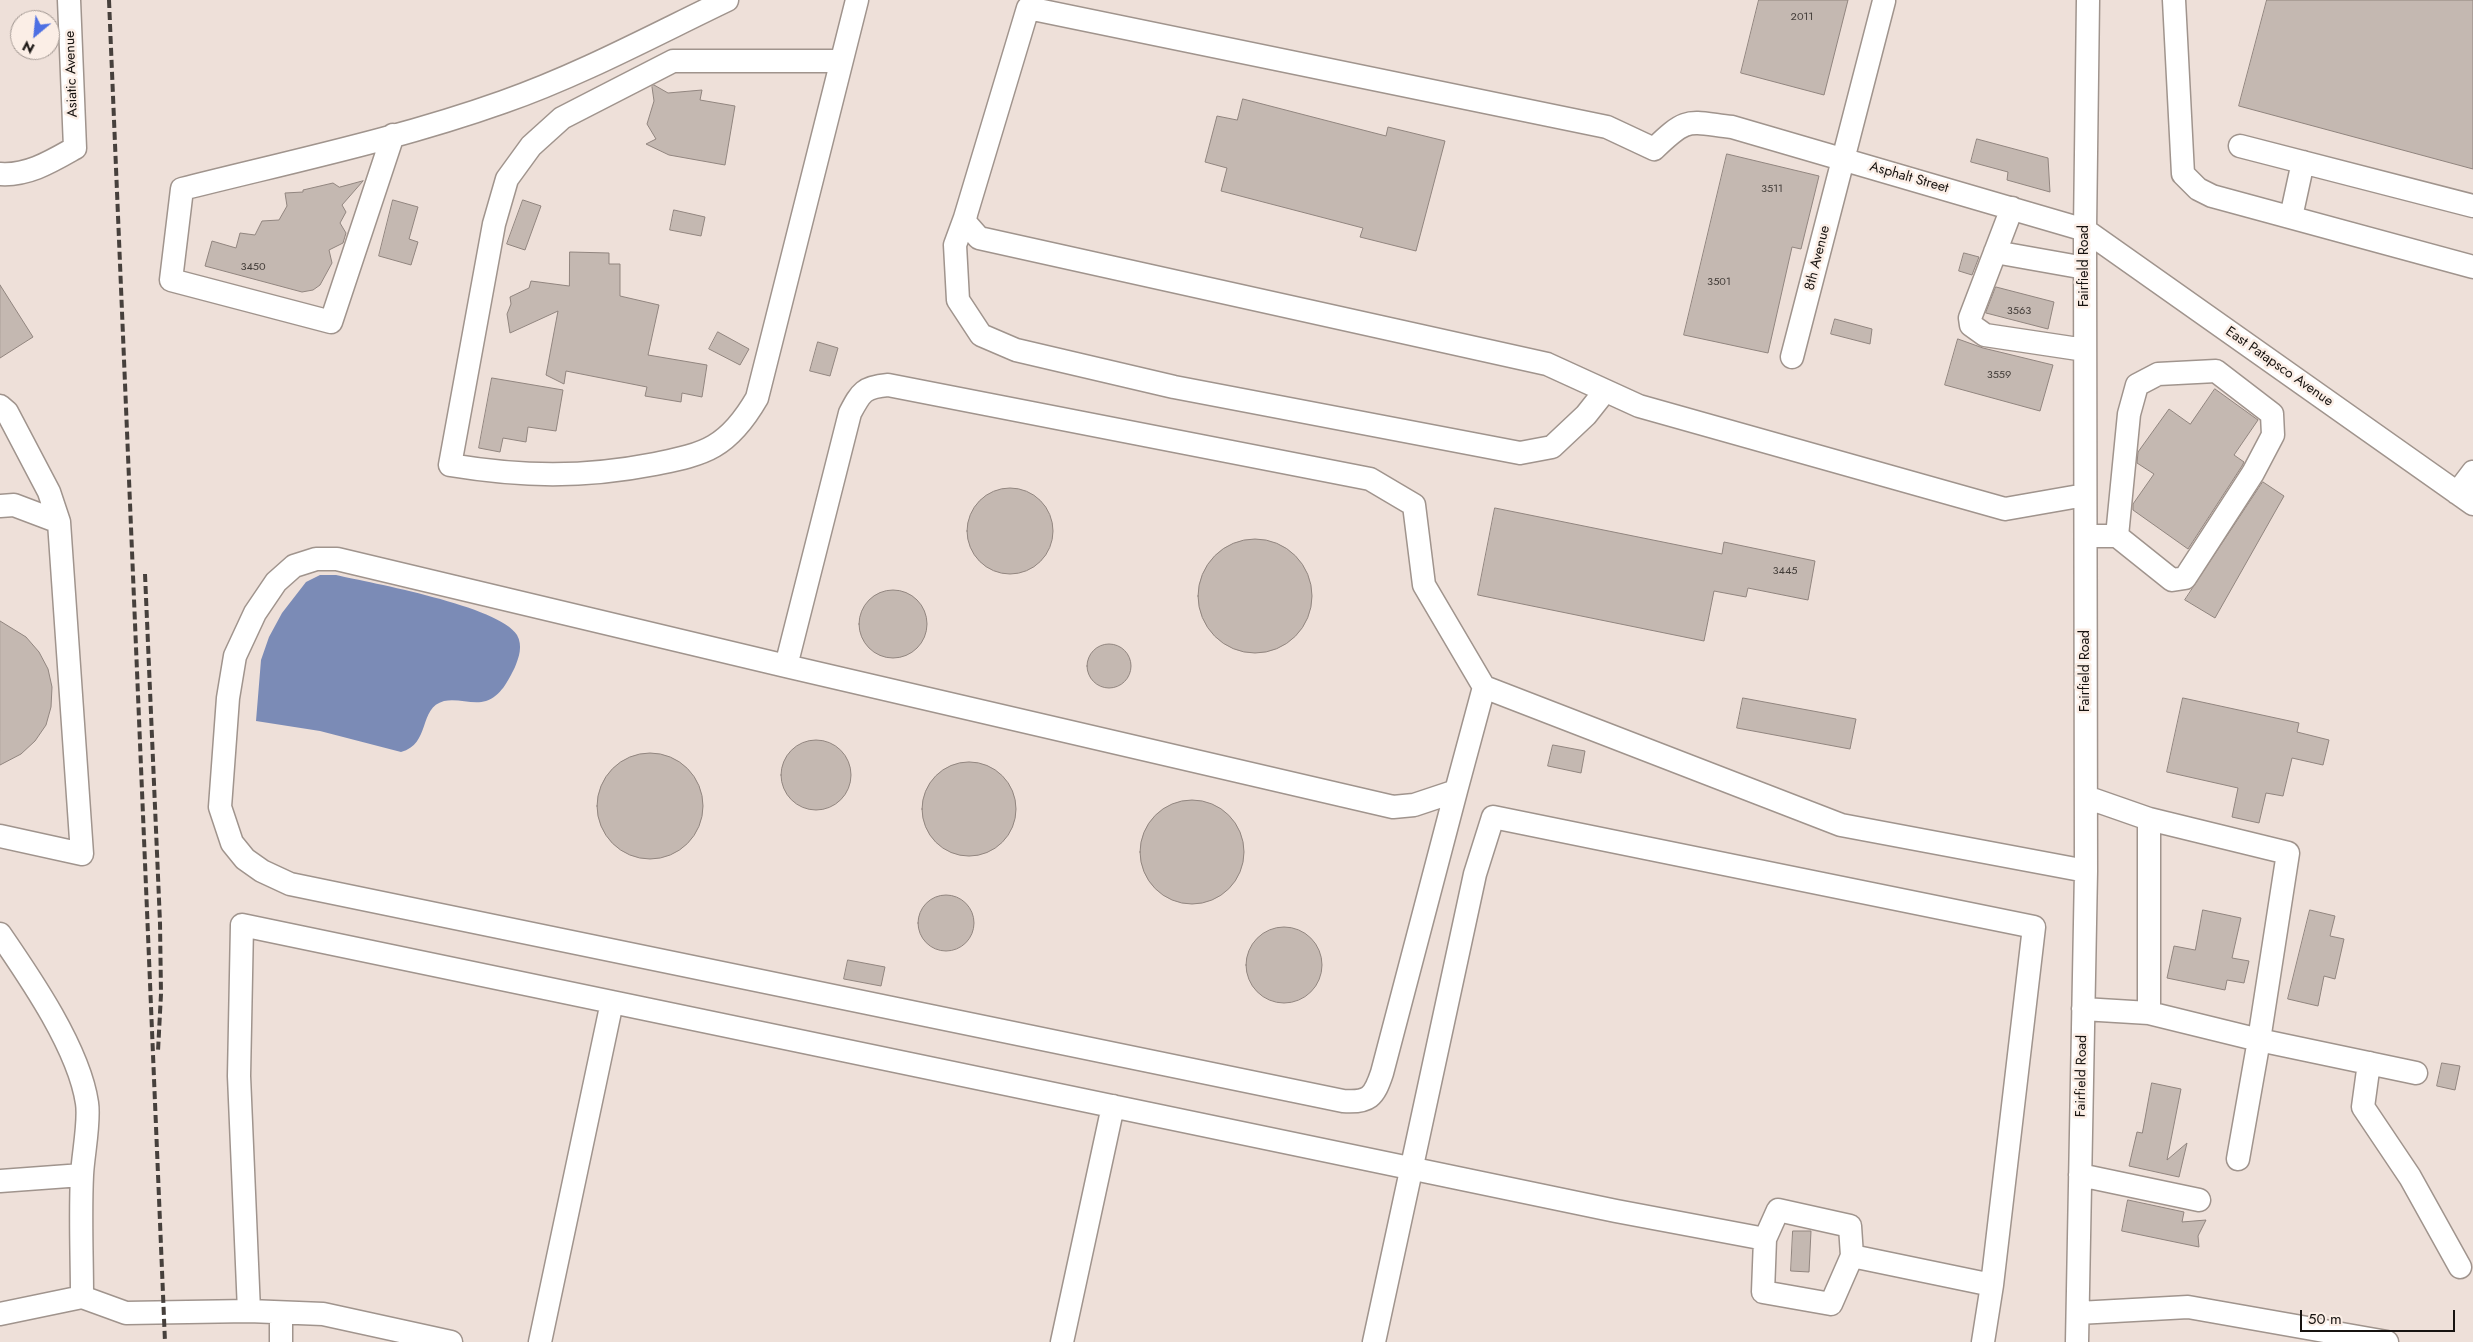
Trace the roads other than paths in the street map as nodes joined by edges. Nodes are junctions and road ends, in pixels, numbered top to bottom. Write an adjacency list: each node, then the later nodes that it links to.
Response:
1 (69, 0): 13 (street, Asiatic Avenue)
2 (727, 0): 9 (street)
3 (858, 0): 8 (street)
4 (2088, 0): 18 (street, Fairfield Road)
5 (2174, 0): 17 (street)
6 (1884, 1): 11 (street, 8th Avenue)
7 (1027, 4): 11 (street, Asphalt Street); 16 (street)
8 (841, 61): 8 (street)
9 (393, 135): 9 (street)
10 (2240, 146): 12 (street)
11 (1843, 158): 15 (street, Asphalt Street); 23 (street, 8th Avenue)
12 (2303, 162): 14 (street); 17 (street)
13 (0, 174)
14 (2473, 206)
15 (2012, 208): 18 (street, Asphalt Street); 19 (street)
16 (966, 215): 24 (street); 24 (street)
17 (2291, 217): 20 (street)
18 (2085, 230): 21 (street, Fairfield Road); 28 (street, East Patapsco Avenue)
19 (1995, 252): 21 (street); 22 (street)
20 (2473, 267)
21 (2086, 268): 22 (street, Fairfield Road)
22 (2085, 350): 27 (street, Fairfield Road)
23 (1792, 357)
24 (1605, 391): 27 (street)
25 (0, 406): 30 (street)
26 (2473, 472): 28 (street)
27 (2086, 495): 31 (street, Fairfield Road)
28 (2465, 498)
29 (0, 506): 30 (street)
30 (59, 522): 38 (street)
31 (2086, 536): 32 (street); 36 (street, Fairfield Road)
32 (2117, 536): 32 (street)
33 (786, 666): 34 (street); 35 (street); 35 (street)
34 (1484, 687): 35 (street); 39 (street)
35 (1456, 791)
36 (2086, 797): 37 (street); 39 (street, Fairfield Road)
37 (2149, 819): 43 (street); 44 (street)
38 (0, 836)
39 (2086, 871): 42 (street, Fairfield Road)
40 (0, 934): 50 (street)
41 (612, 1002): 47 (street); 59 (street); 65 (street)
42 (2084, 1009): 43 (street); 51 (street, Fairfield Road)
43 (2148, 1013): 44 (street)
44 (2259, 1040): 45 (street); 48 (street)
45 (2369, 1063): 46 (street); 56 (street)
46 (2416, 1073)
47 (1113, 1106): 49 (street); 66 (street)
48 (2238, 1159)
49 (1411, 1168): 54 (street); 57 (street); 67 (street)
50 (82, 1175): 52 (street); 58 (street)
51 (2080, 1175): 53 (street); 61 (street, Fairfield Road)
52 (0, 1181)
53 (2199, 1200)
54 (1765, 1239): 55 (street); 55 (street)
55 (1852, 1256): 57 (street)
56 (2460, 1267)
57 (1992, 1285): 68 (street)
58 (82, 1297): 59 (street); 62 (street)
59 (249, 1311): 60 (street)
60 (281, 1313): 63 (street); 64 (street)
61 (2078, 1313): 69 (street, Fairfield Road); 70 (street)
62 (0, 1314)
63 (280, 1342)
64 (451, 1342)
65 (540, 1342)
66 (1062, 1342)
67 (1374, 1342)
68 (1982, 1342)
69 (2077, 1342)
70 (2388, 1342)

